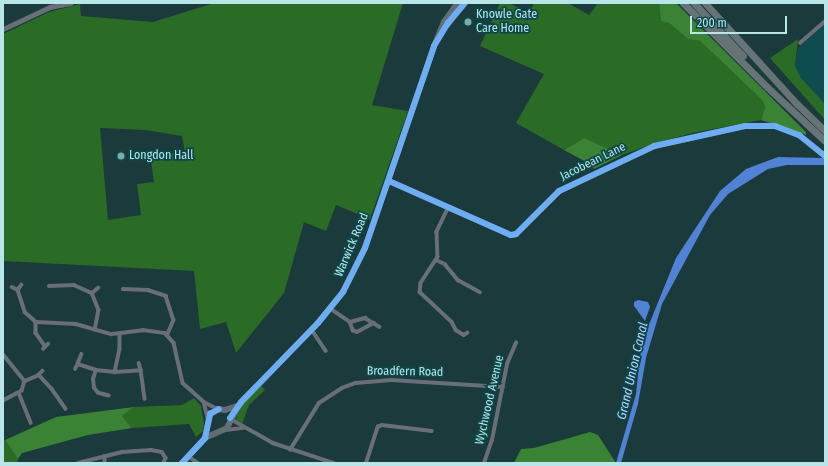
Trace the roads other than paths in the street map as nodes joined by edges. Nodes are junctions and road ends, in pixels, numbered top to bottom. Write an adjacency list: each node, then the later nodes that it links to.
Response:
1 (71, 3): 9 (street)
2 (458, 3): 11 (main road)
3 (465, 3): 11 (main road)
4 (683, 3): 13 (highway)
5 (694, 3): 13 (highway)
6 (705, 3): 12 (highway)
7 (711, 3): 12 (highway)
8 (825, 21): 10 (street)
9 (3, 29)
10 (800, 43)
11 (434, 46): 15 (main road, Warwick Road)
12 (817, 123): 13 (highway)
13 (823, 136)
14 (825, 156): 16 (street, Jacobean Lane)
15 (389, 181): 16 (street, Jacobean Lane); 26 (main road, Warwick Road)
16 (449, 207): 17 (street)
17 (436, 260): 24 (street); 35 (street)
18 (22, 285): 23 (street)
19 (50, 286): 25 (street)
20 (12, 287): 23 (street)
21 (98, 288): 25 (street)
22 (123, 289): 34 (street)
23 (18, 290): 27 (street)
24 (480, 292)
25 (92, 293): 31 (street)
26 (331, 309): 28 (street); 32 (main road, Warwick Road)
27 (36, 322): 31 (street); 37 (street)
28 (350, 322): 29 (street); 29 (street)
29 (374, 323): 30 (street)
30 (380, 327)
31 (95, 330): 33 (street)
32 (312, 330): 38 (street); 57 (main road, Warwick Road)
33 (120, 334): 34 (street); 47 (street)
34 (168, 334): 55 (street)
35 (462, 340)
36 (516, 343): 50 (street, Wychwood Avenue)
37 (45, 346)
38 (326, 351)
39 (3, 354): 49 (street)
40 (82, 354): 42 (street)
41 (139, 363): 45 (street)
42 (78, 364): 43 (street); 44 (street)
43 (75, 369)
44 (96, 370): 47 (street); 53 (street)
45 (141, 370): 47 (street); 52 (street)
46 (43, 371): 48 (street)
47 (115, 372)
48 (39, 375): 49 (street); 56 (street)
49 (25, 381): 51 (street)
50 (503, 387): 67 (street, Broadfern Road); 77 (street, Wychwood Avenue)
51 (19, 393): 54 (street); 62 (street)
52 (150, 395)
53 (104, 400)
54 (3, 401)
55 (204, 402): 58 (street); 61 (street)
56 (66, 406)
57 (238, 406): 59 (main road, Warwick Road); 60 (main road, Warwick Road)
58 (218, 409): 59 (main road, Warwick Road); 61 (main road)
59 (225, 410): 60 (main road)
60 (231, 418): 63 (street); 64 (main road, Warwick Road)
61 (208, 421): 64 (main road); 66 (main road)
62 (31, 423)
63 (244, 428): 64 (street); 67 (street)
64 (220, 431): 66 (main road, Warwick Road)
65 (432, 431): 76 (street)
66 (205, 438): 69 (main road, Warwick Road)
67 (290, 450): 75 (street)
68 (105, 456): 70 (street); 71 (street); 72 (street)
69 (188, 456): 73 (main road, Warwick Road); 74 (street)
70 (165, 462)
71 (78, 463)
72 (105, 463)
73 (182, 463)
74 (198, 463)
75 (334, 463)
76 (366, 463)
77 (484, 463)

